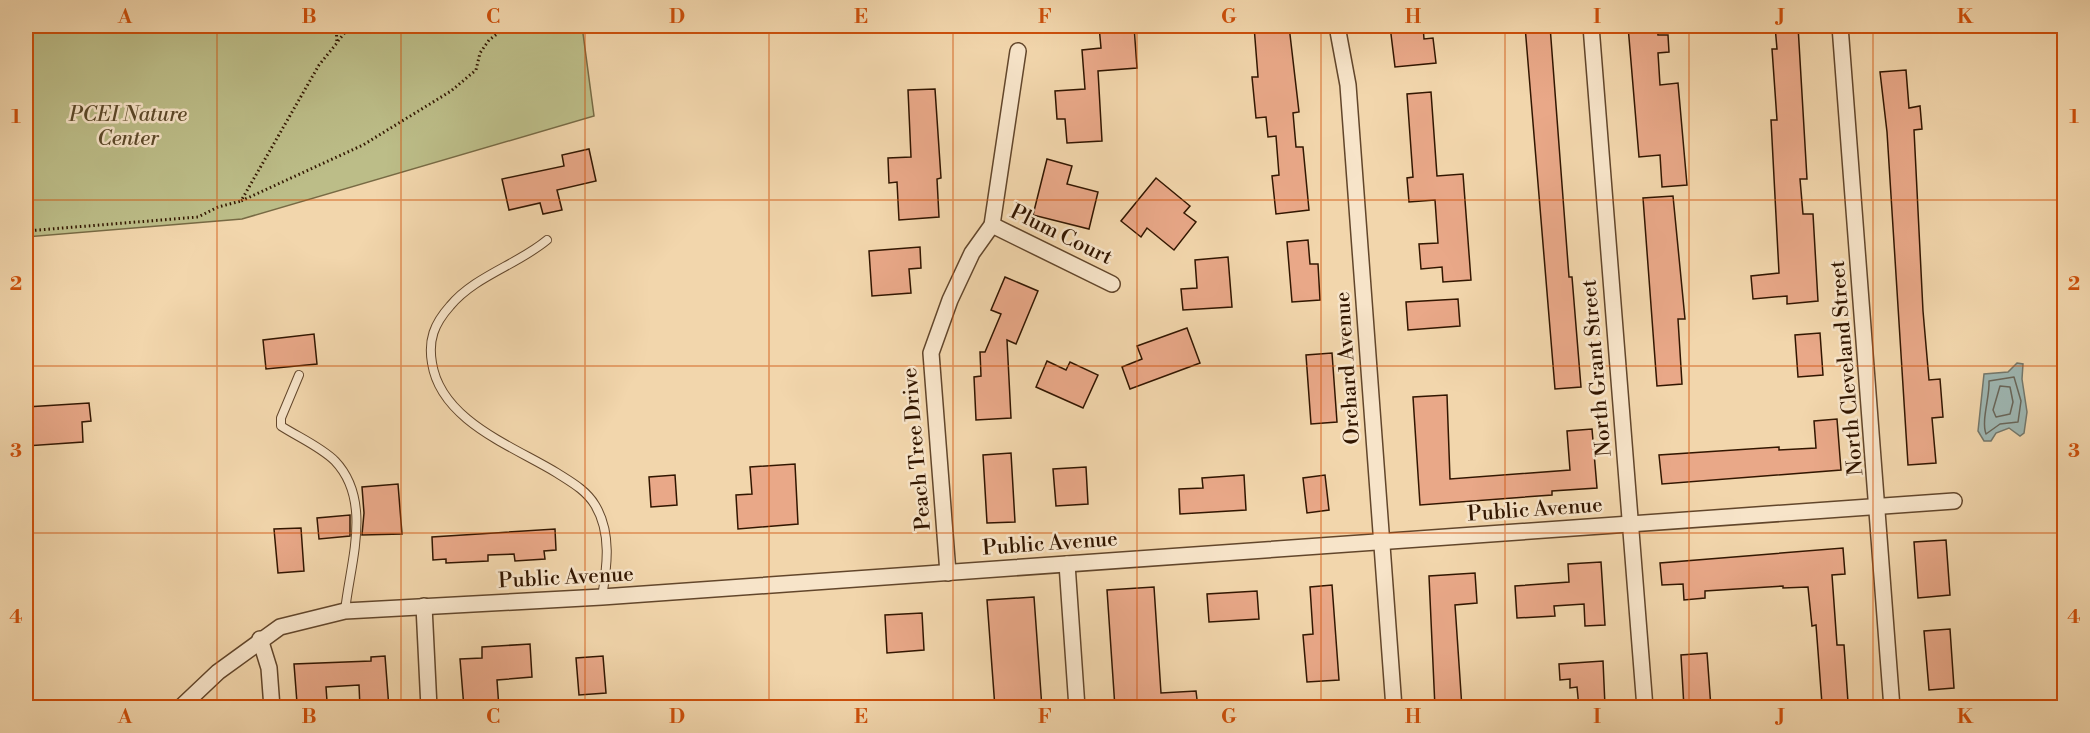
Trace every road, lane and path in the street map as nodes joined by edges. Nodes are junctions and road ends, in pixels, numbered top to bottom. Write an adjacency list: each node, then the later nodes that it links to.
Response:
1 (123, 26): 8 (path)
2 (336, 26): 9 (path)
3 (350, 26): 9 (path)
4 (508, 26): 11 (path)
5 (1337, 26): 20 (street, Orchard Avenue)
6 (1591, 26): 19 (street, North Grant Street)
7 (1840, 26): 18 (street, North Cleveland Street)
8 (26, 33)
9 (337, 43): 11 (path)
10 (1018, 51): 12 (street, Peach Tree Drive)
11 (242, 201): 13 (path)
12 (992, 225): 15 (street, Plum Court); 22 (street, Peach Tree Drive)
13 (26, 231)
14 (547, 240): 23 (lane)
15 (1112, 284)
16 (299, 375): 25 (lane)
17 (1954, 501): 18 (street, Public Avenue)
18 (1878, 505): 19 (street, Public Avenue); 33 (street, North Cleveland Street)
19 (1630, 524): 20 (street, Public Avenue); 32 (street, North Grant Street)
20 (1382, 542): 21 (street, Public Avenue); 31 (street, Orchard Avenue)
21 (1067, 564): 22 (street, Public Avenue); 30 (street)
22 (948, 573): 23 (street, Public Avenue)
23 (602, 597): 24 (street, Public Avenue)
24 (424, 606): 25 (street, Public Avenue); 29 (street)
25 (345, 611): 26 (street, Public Avenue)
26 (260, 639): 27 (street, Public Avenue); 28 (street)
27 (180, 708)
28 (272, 708)
29 (429, 708)
30 (1077, 708)
31 (1394, 708)
32 (1645, 708)
33 (1892, 708)

